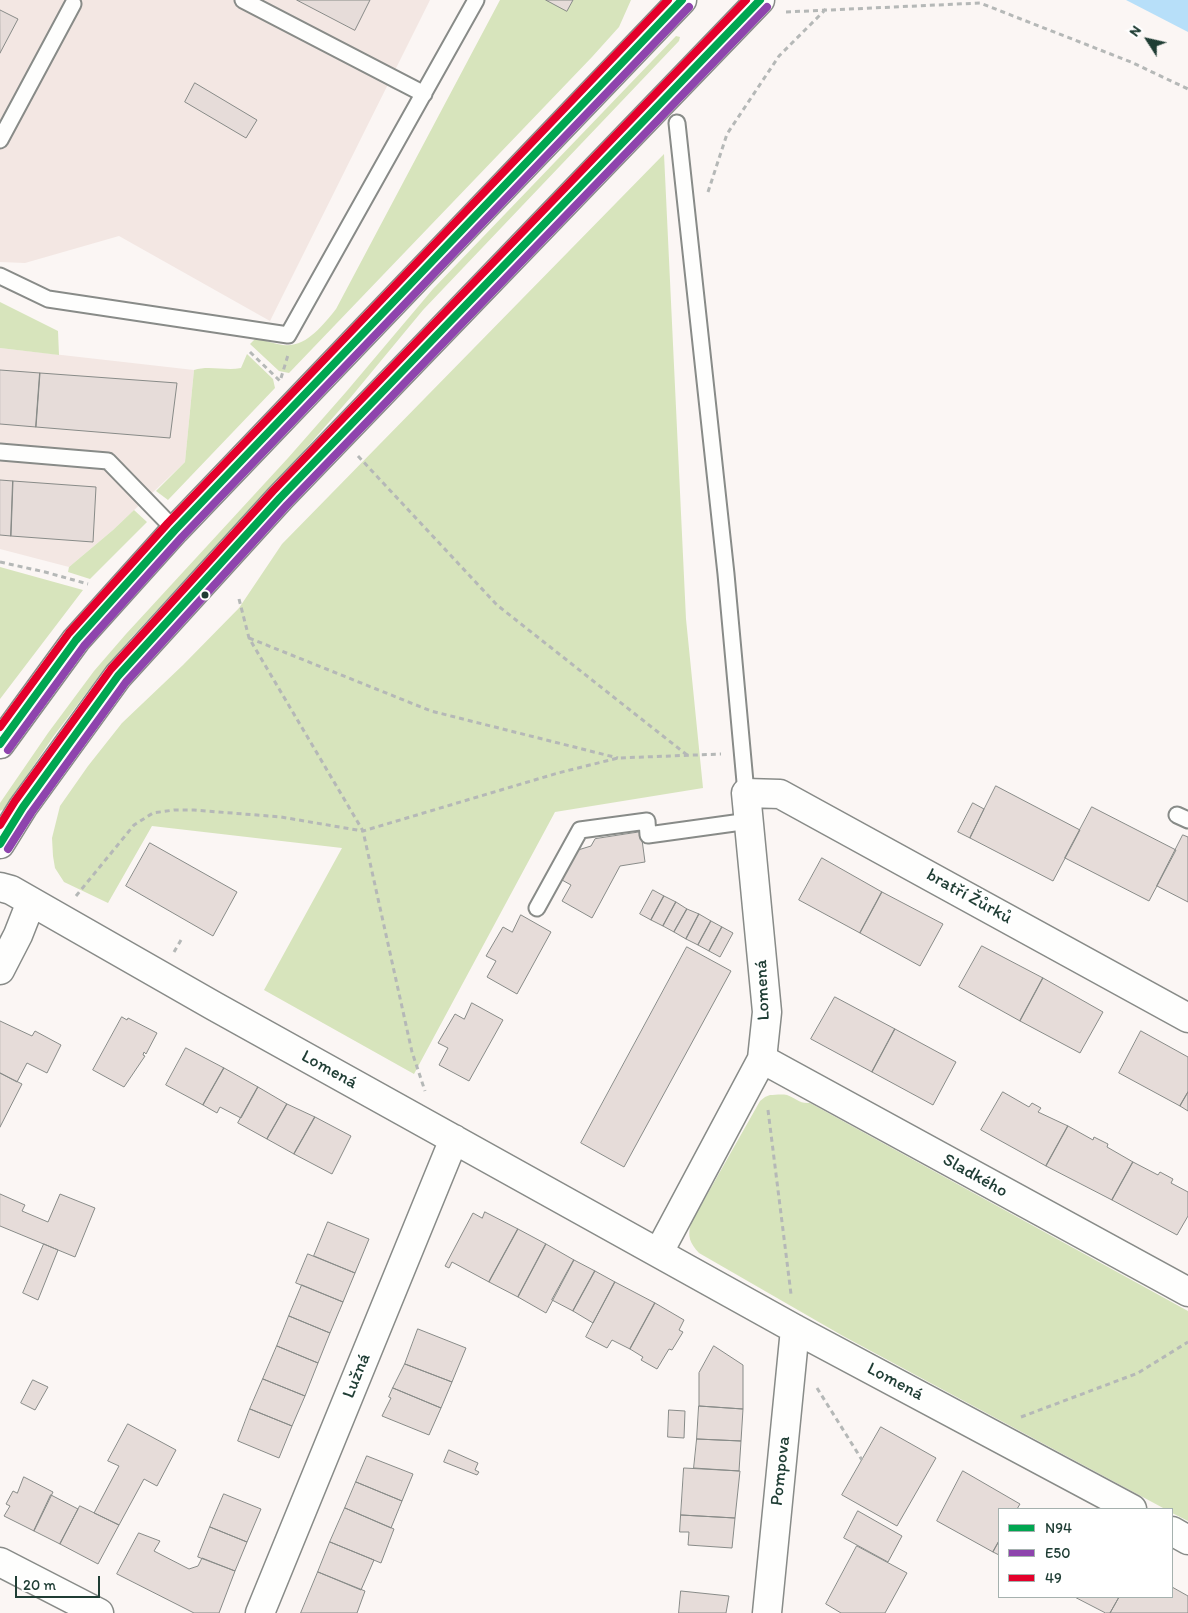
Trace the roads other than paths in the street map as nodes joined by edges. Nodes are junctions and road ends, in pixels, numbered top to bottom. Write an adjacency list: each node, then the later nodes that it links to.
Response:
1 (242, 0): 6 (lane)
2 (476, 0): 6 (lane)
3 (682, 0): 11 (street)
4 (71, 1): 8 (lane)
5 (757, 6): 15 (street)
6 (424, 94): 9 (lane)
7 (677, 123): 13 (lane)
8 (0, 140)
9 (0, 276)
10 (0, 452): 11 (lane)
11 (176, 530): 12 (street)
12 (0, 744)
13 (746, 793): 14 (street, Lomená); 20 (street, bratří Žůrků)
14 (749, 821): 18 (lane); 21 (street, Lomená)
15 (0, 844)
16 (0, 887): 17 (street, Lomená)
17 (31, 902): 19 (street); 22 (street, Lomená)
18 (537, 908)
19 (0, 970)
20 (1188, 1018)
21 (762, 1059): 23 (street, Lomená); 24 (street, Sladkého)
22 (446, 1135): 23 (street, Lomená); 31 (street, Lužná)
23 (659, 1252): 25 (street, Lomená)
24 (1188, 1292)
25 (794, 1339): 26 (street, Lomená); 32 (street, Pompova)
26 (1130, 1508)
27 (1173, 1532): 28 (street)
28 (1188, 1540)
29 (0, 1562): 30 (street)
30 (99, 1613)
31 (260, 1613)
32 (767, 1613)

